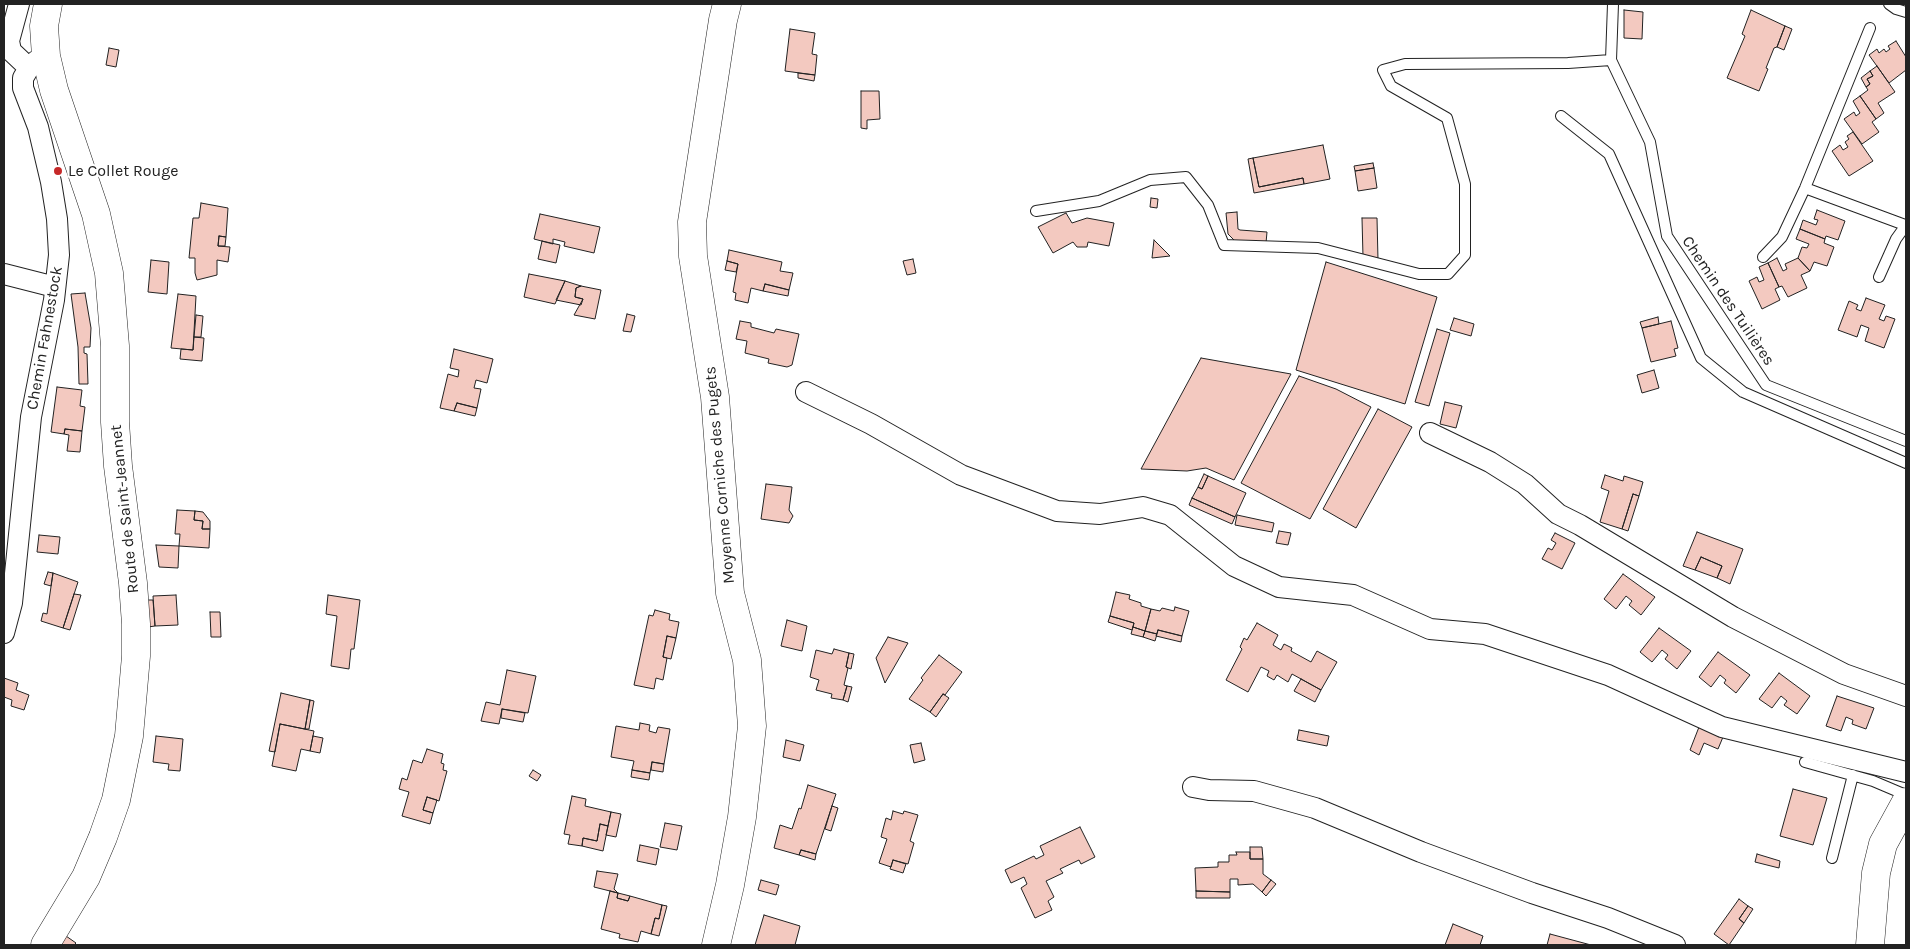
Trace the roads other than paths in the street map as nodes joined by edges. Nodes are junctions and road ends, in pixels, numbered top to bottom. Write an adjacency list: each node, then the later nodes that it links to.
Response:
1 (18, 4): 9 (street)
2 (48, 4): 9 (main road, Route de Saint-Jeannet)
3 (727, 4): 34 (main road, Moyenne Corniche des Pugets)
4 (1612, 4): 8 (lane, Chemin des Tuilières)
5 (1889, 4): 6 (lane)
6 (1906, 12)
7 (1870, 28): 11 (lane)
8 (1611, 60): 12 (lane); 20 (lane, Chemin des Tuilières)
9 (37, 62): 17 (street, Chemin Fahnestock); 33 (main road, Route de Saint-Jeannet)
10 (1561, 116): 21 (lane)
11 (1805, 188): 13 (lane); 14 (lane)
12 (1036, 211)
13 (1906, 225): 16 (lane)
14 (1763, 256)
15 (4, 274): 17 (street)
16 (1879, 278)
17 (55, 287): 23 (street, Chemin Fahnestock)
18 (806, 392): 27 (street)
19 (1430, 433): 25 (street)
20 (1906, 441)
21 (1906, 463)
22 (4, 584): 23 (lane)
23 (8, 600): 24 (street, Chemin Fahnestock)
24 (4, 633)
25 (1906, 696)
26 (1805, 762): 28 (lane)
27 (1906, 772)
28 (1853, 776): 30 (lane); 32 (lane)
29 (1193, 787): 35 (street)
30 (1906, 795)
31 (1906, 802): 36 (main road)
32 (1832, 858)
33 (45, 945)
34 (716, 945)
35 (1675, 945)
36 (1870, 945)

